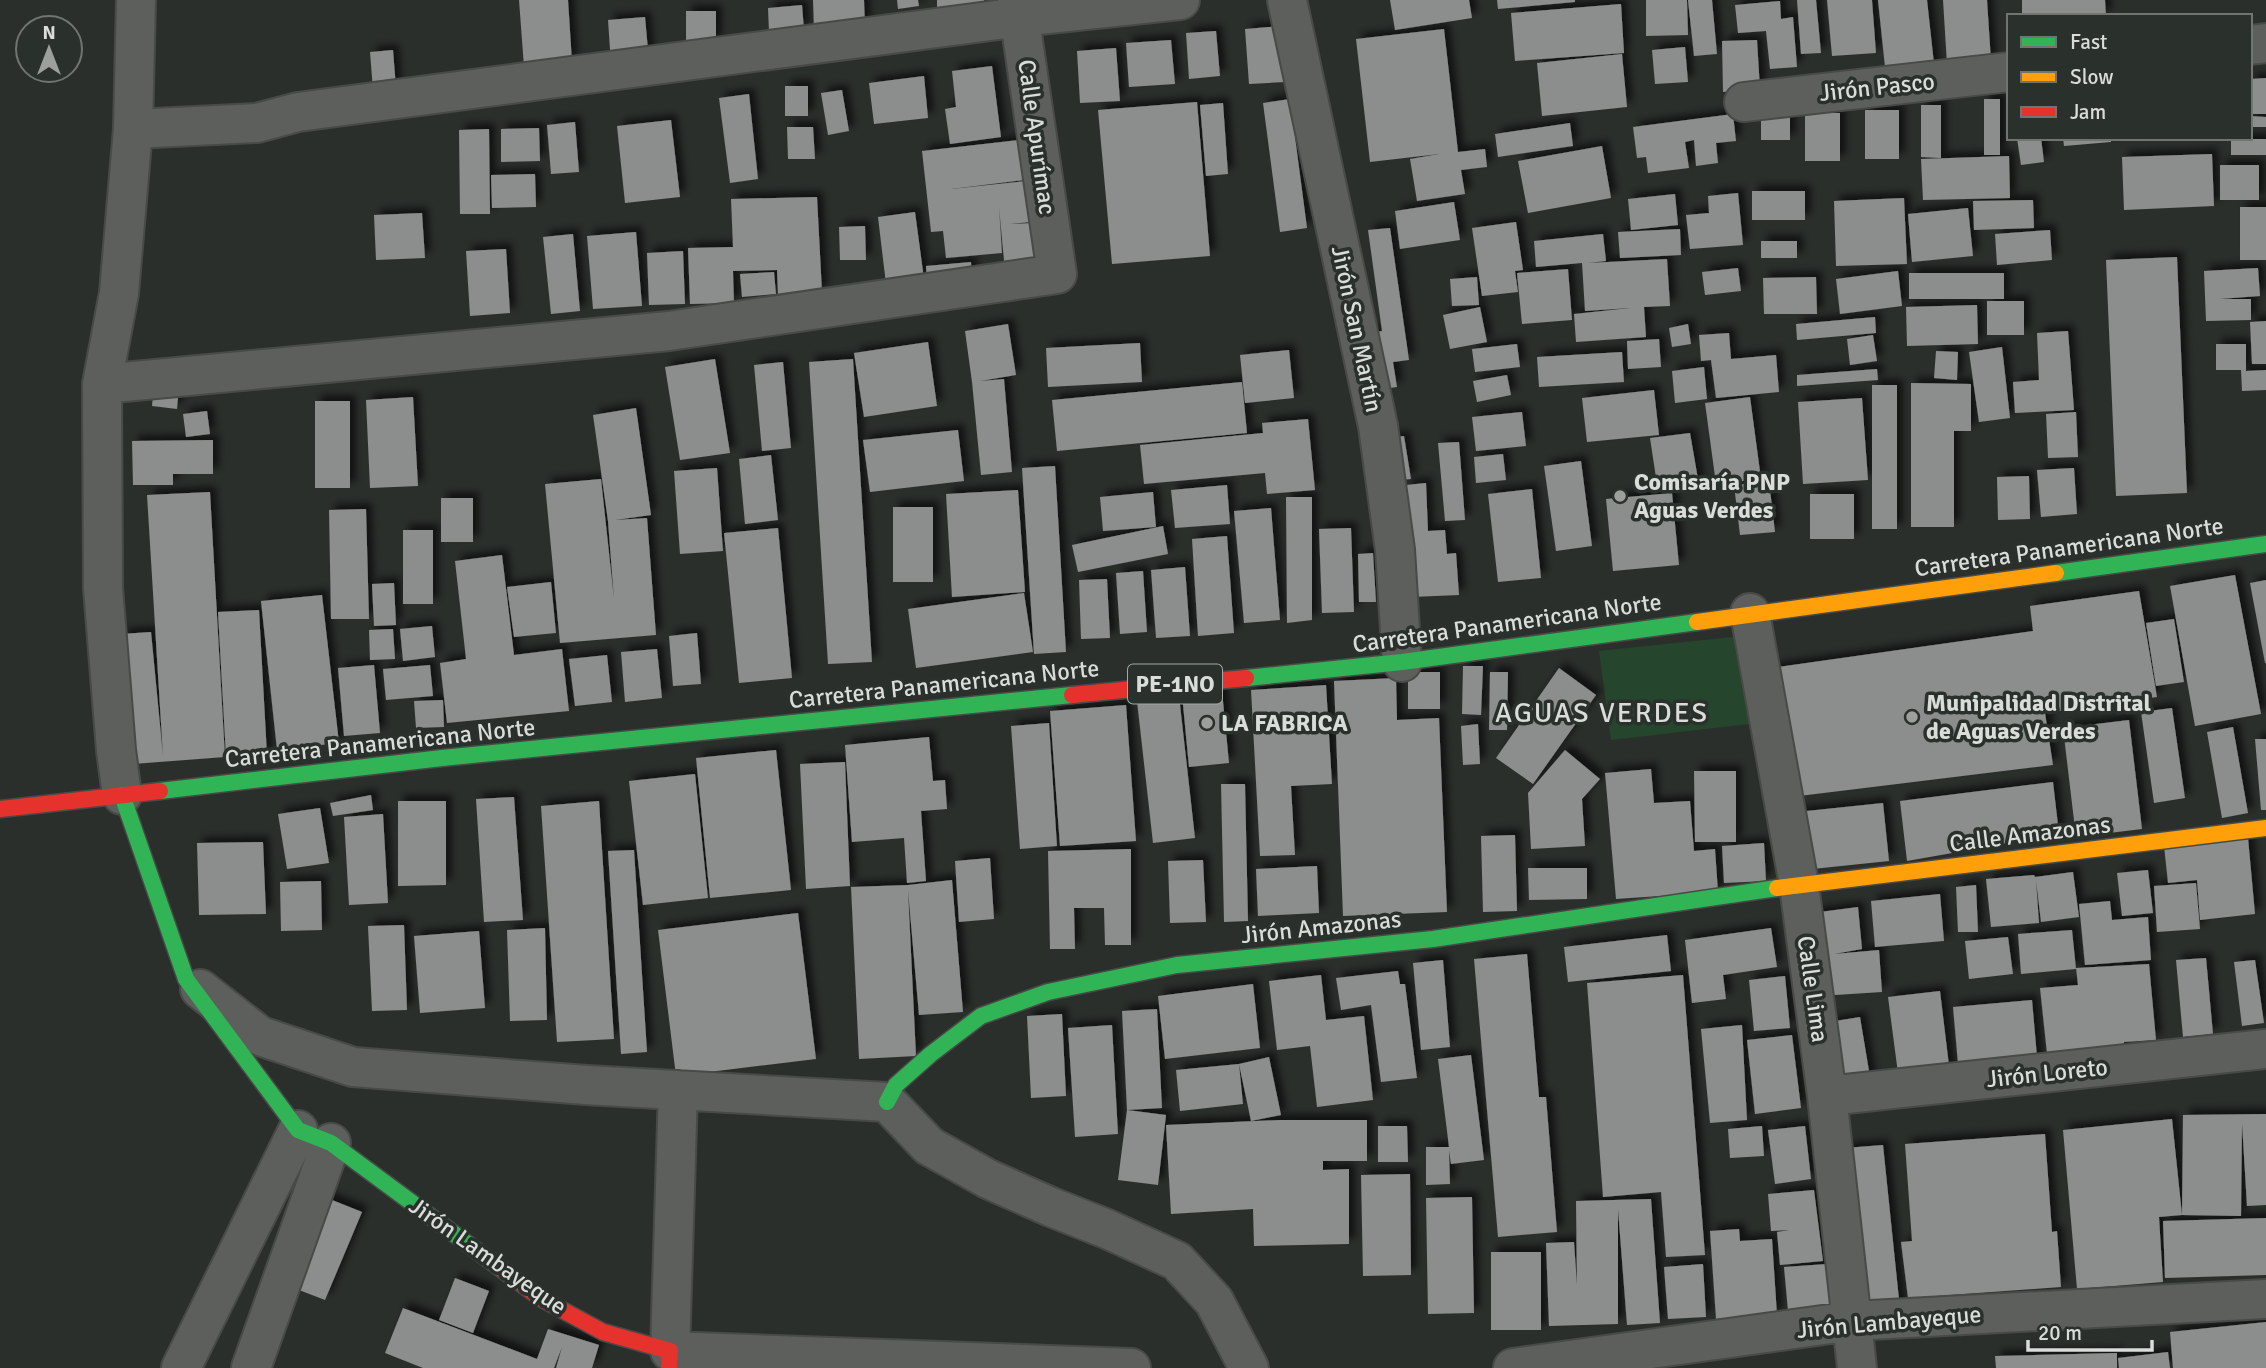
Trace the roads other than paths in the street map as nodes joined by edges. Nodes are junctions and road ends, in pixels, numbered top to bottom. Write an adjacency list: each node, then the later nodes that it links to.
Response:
1 (136, 0): 7 (street)
2 (1180, 0): 4 (street)
3 (1287, 0): 11 (street, Jirón San Martín)
4 (1018, 9): 7 (street); 8 (street, Calle Apurímac)
5 (2007, 72): 6 (street, Jirón Pasco)
6 (1744, 102)
7 (133, 129): 8 (street)
8 (102, 384): 12 (street)
9 (2266, 544): 10 (main road, Carretera Panamericana Norte / PE-1NO)
10 (1750, 613): 11 (main road, Carretera Panamericana Norte / PE-1NO); 15 (street, Calle Lima)
11 (1402, 662): 12 (main road, Carretera Panamericana Norte / PE-1NO)
12 (122, 795): 13 (main road, Carretera Panamericana Norte / PE-1NO); 16 (main road, Jirón Lambayeque)
13 (0, 809)
14 (2266, 828): 15 (main road, Calle Amazonas)
15 (1799, 885): 19 (street, Calle Lima); 20 (main road, Jirón Amazonas)
16 (186, 979): 18 (street); 21 (main road, Jirón Lambayeque)
17 (2266, 1049): 19 (street, Jirón Loreto)
18 (678, 1090): 20 (street); 24 (street)
19 (1827, 1096): 23 (street, Calle Lima)
20 (887, 1102): 28 (street)
21 (314, 1137): 24 (main road, Jirón Lambayeque); 25 (street); 26 (street)
22 (2266, 1299): 23 (street, Jirón Lambayeque)
23 (1852, 1321): 29 (street, Jirón Lambayeque); 30 (street, Calle Lima)
24 (670, 1360): 27 (street, Jirón Lambayeque)
25 (181, 1368)
26 (251, 1368)
27 (1132, 1368)
28 (1249, 1368)
29 (1521, 1368)
30 (1857, 1368)

